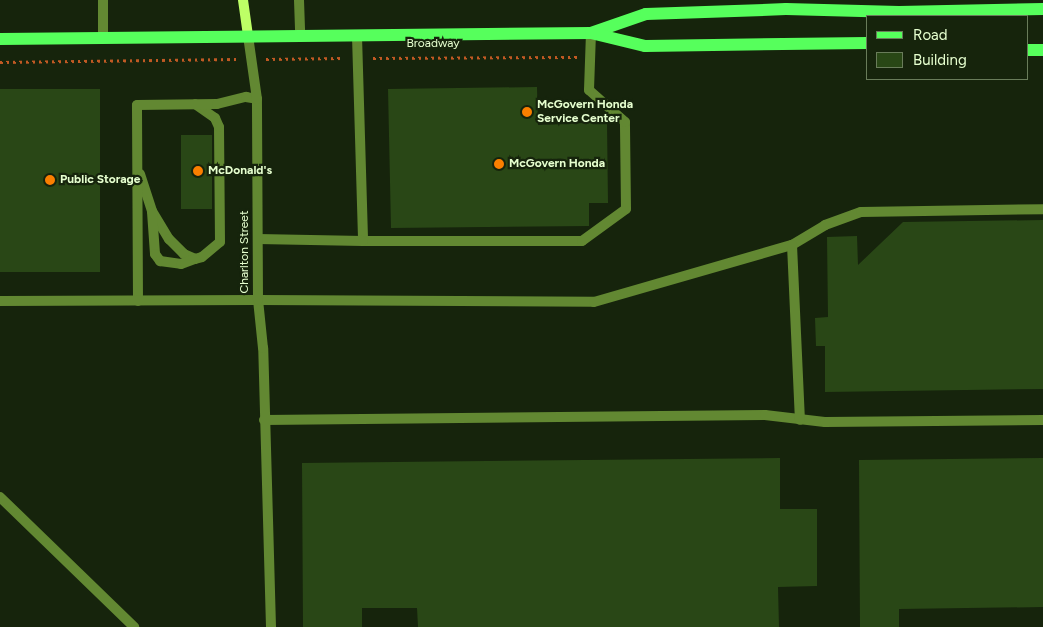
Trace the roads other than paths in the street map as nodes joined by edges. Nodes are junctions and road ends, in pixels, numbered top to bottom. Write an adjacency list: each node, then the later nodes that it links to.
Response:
1 (103, 0): 10 (street)
2 (243, 0): 7 (main road)
3 (299, 0): 8 (street)
4 (787, 4): 5 (main road, Broadway); 6 (main road, Broadway)
5 (1043, 9)
6 (591, 33): 9 (main road, Broadway); 12 (main road, Broadway); 21 (street)
7 (248, 36): 8 (main road, Broadway); 10 (main road, Broadway); 15 (street, Charlton Street)
8 (300, 36): 9 (main road, Broadway)
9 (357, 36): 21 (street)
10 (103, 38): 11 (main road, Broadway)
11 (0, 39)
12 (866, 43)
13 (1028, 50): 14 (main road)
14 (1043, 50)
15 (257, 99): 16 (street); 20 (street, Charlton Street)
16 (195, 104): 17 (street); 23 (street)
17 (137, 166): 19 (street); 24 (street)
18 (1043, 209): 22 (street)
19 (152, 211): 23 (street); 23 (street)
20 (258, 239): 21 (street); 25 (street, Charlton Street)
21 (364, 241)
22 (792, 245): 25 (street); 28 (street)
23 (195, 259)
24 (138, 300): 25 (street, Charlton Street); 26 (street, Charlton Street)
25 (258, 300): 27 (street)
26 (0, 302)
27 (264, 420): 28 (street); 32 (street)
28 (800, 420): 29 (street)
29 (1043, 420)
30 (0, 497): 31 (street)
31 (134, 627)
32 (271, 627)

